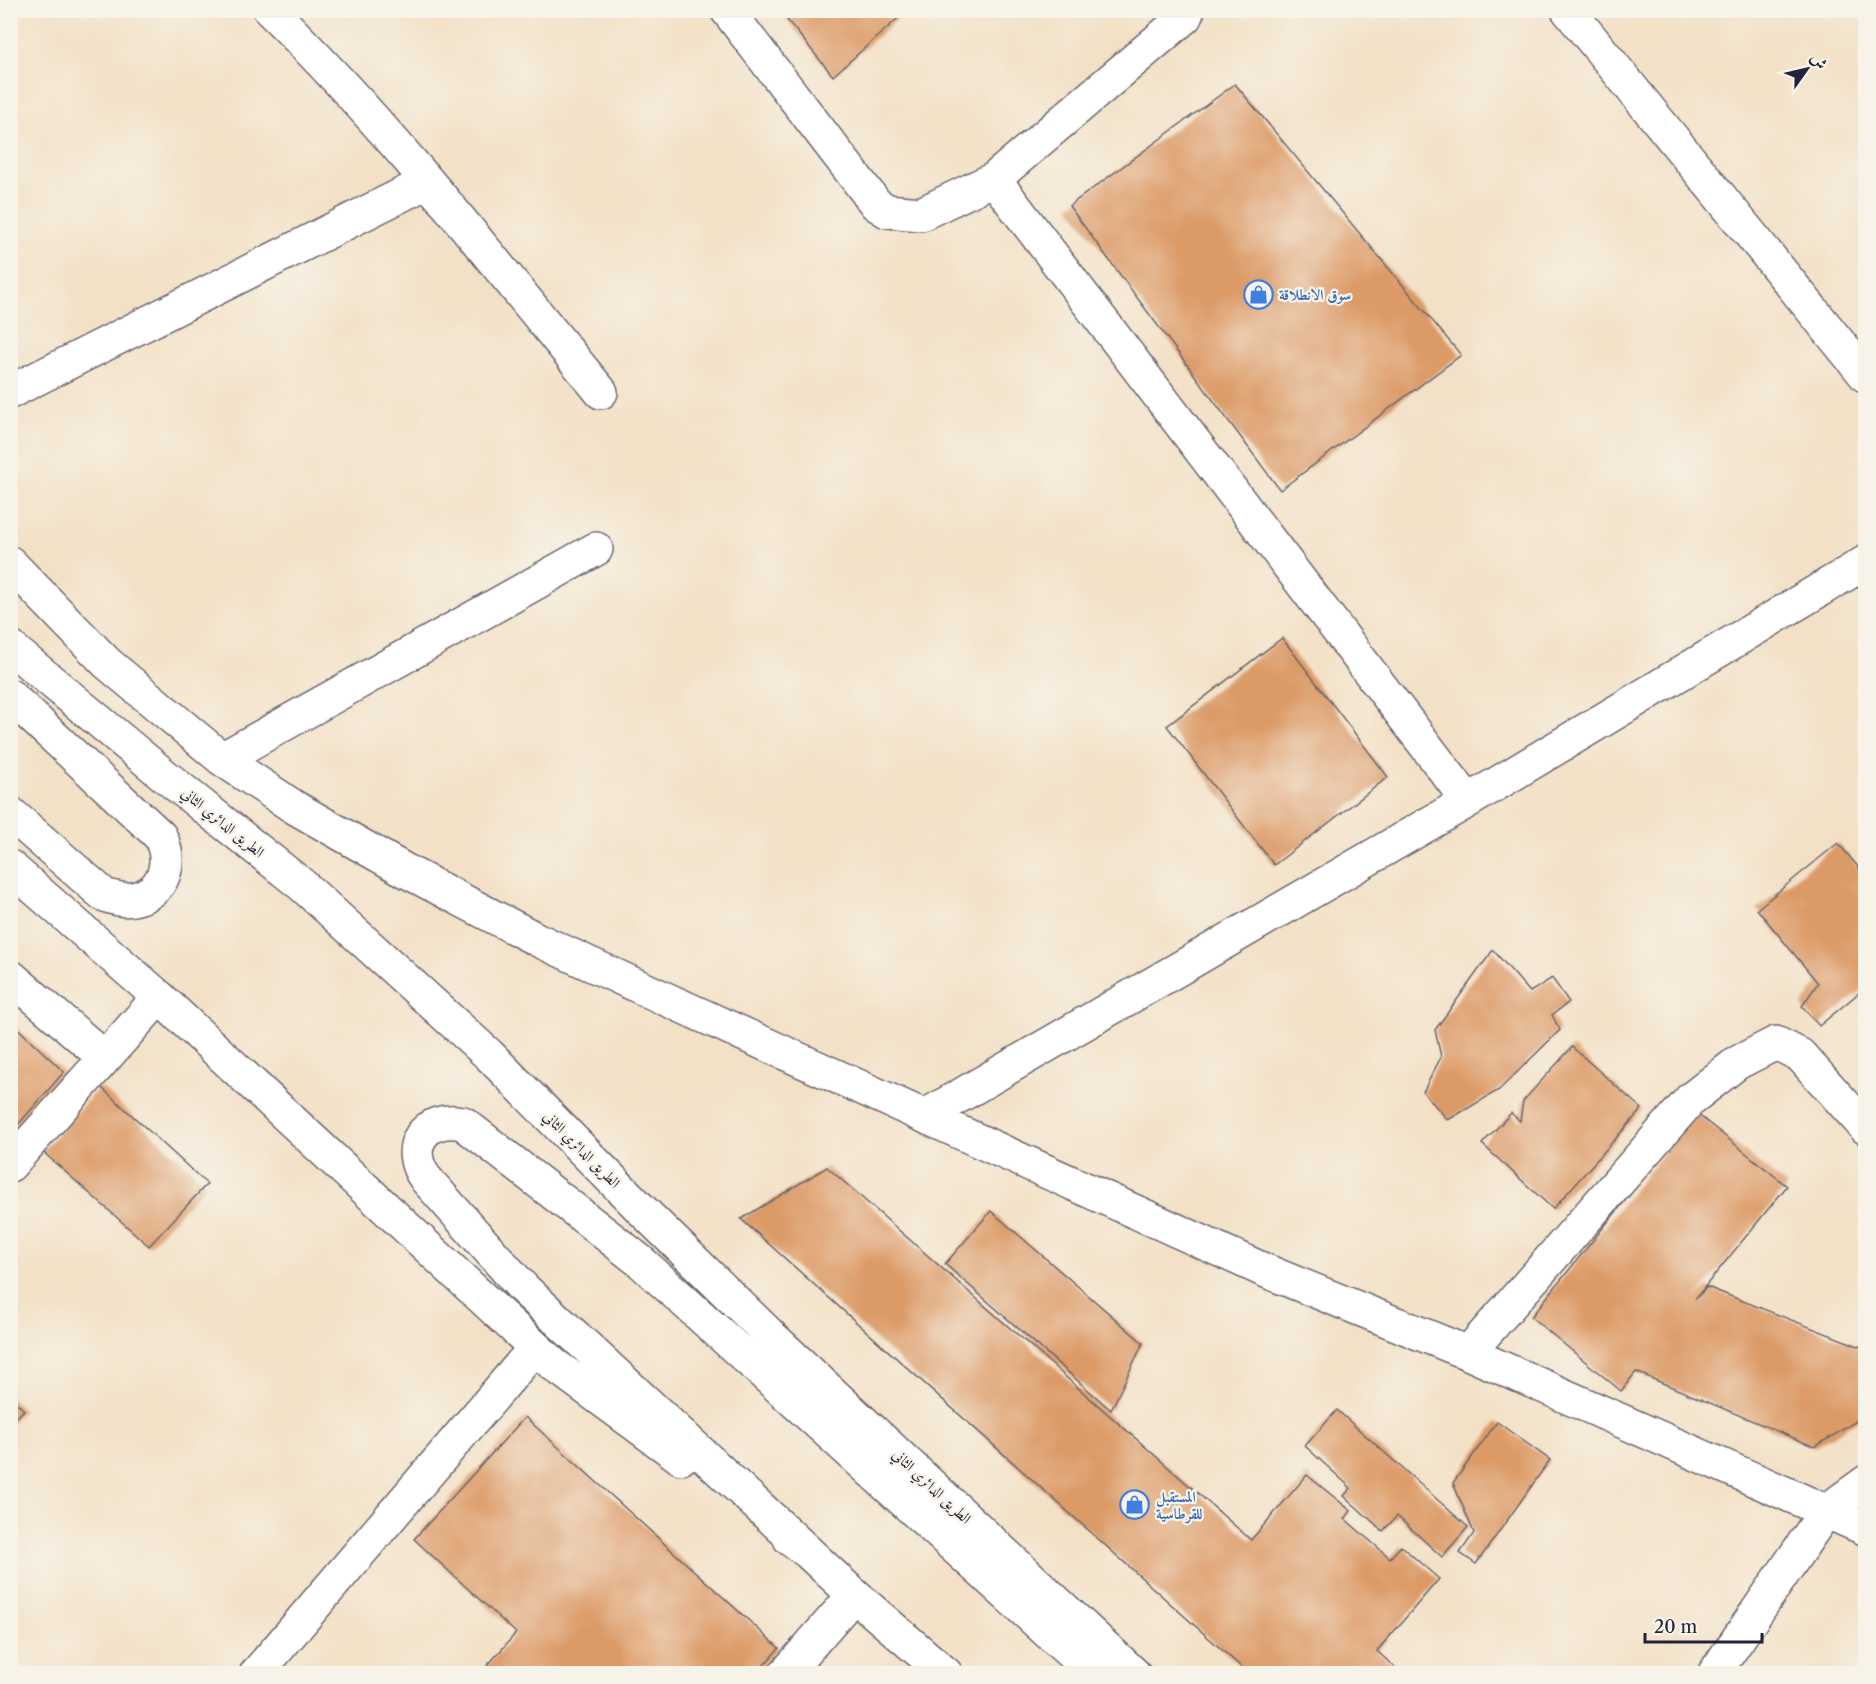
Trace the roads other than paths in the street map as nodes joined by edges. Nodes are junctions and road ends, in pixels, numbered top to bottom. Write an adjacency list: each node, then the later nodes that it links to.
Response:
1 (270, 10): 6 (main road)
2 (727, 10): 5 (main road)
3 (1188, 10): 5 (main road)
4 (1568, 10): 7 (main road)
5 (994, 179): 16 (main road)
6 (428, 182): 8 (main road); 9 (main road)
7 (1866, 376)
8 (10, 392)
9 (601, 392)
10 (596, 549): 15 (main road)
11 (1866, 562): 16 (main road)
12 (10, 563): 15 (main road)
13 (10, 647): 36 (main road, الطريق الدائري الثاني)
14 (10, 696): 17 (main road)
15 (222, 759): 22 (main road)
16 (1468, 801): 22 (main road)
17 (10, 813)
18 (10, 867): 20 (main road)
19 (10, 976): 21 (main road)
20 (159, 997): 21 (main road); 25 (main road)
21 (105, 1058): 24 (main road)
22 (924, 1116): 26 (main road)
23 (1866, 1128): 26 (main road)
24 (10, 1165)
25 (535, 1348): 30 (main road); 32 (main road)
26 (1468, 1353): 28 (main road)
27 (1866, 1482): 28 (main road)
28 (1826, 1511): 29 (main road); 37 (main road)
29 (1866, 1529)
30 (808, 1552): 31 (main road); 35 (main road)
31 (854, 1595): 33 (main road); 34 (main road)
32 (255, 1674)
33 (785, 1674)
34 (946, 1674)
35 (1094, 1674)
36 (1134, 1674)
37 (1714, 1674)

